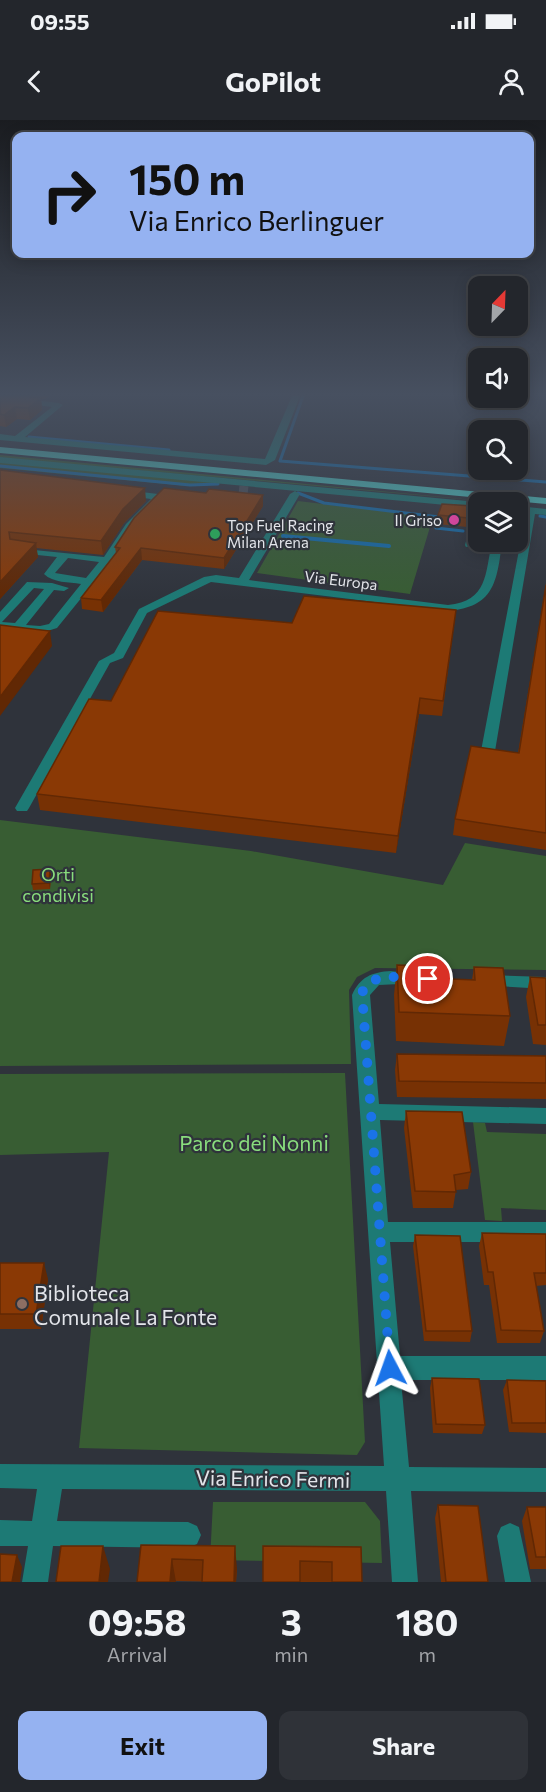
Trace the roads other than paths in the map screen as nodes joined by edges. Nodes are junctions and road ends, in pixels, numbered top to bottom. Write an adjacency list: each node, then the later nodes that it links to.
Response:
1 (36, 464): 4 (street)
2 (109, 464): 9 (highway)
3 (209, 464): 7 (highway)
4 (240, 488): 5 (street); 5 (street)
5 (273, 491): 10 (street)
6 (113, 492): 17 (street)
7 (546, 494)
8 (289, 498): 18 (street)
9 (546, 503)
10 (468, 511)
11 (528, 511): 12 (street)
12 (531, 511): 13 (street); 24 (street)
13 (546, 512)
14 (17, 549): 16 (street)
15 (495, 552): 18 (street, Via Europa)
16 (65, 555): 17 (street); 20 (street)
17 (106, 560): 20 (street)
18 (243, 581): 25 (street, Via Europa)
19 (52, 586): 20 (street); 21 (street); 23 (street)
20 (85, 586): 23 (street)
21 (0, 619)
22 (0, 625): 23 (street)
23 (18, 627)
24 (488, 751)
25 (21, 808)
26 (428, 979): 29 (street)
27 (463, 981): 28 (street)
28 (546, 983)
29 (371, 1112): 30 (street); 31 (street)
30 (546, 1116)
31 (381, 1232): 32 (street); 33 (street)
32 (546, 1232)
33 (390, 1368): 34 (street); 37 (street)
34 (546, 1368)
35 (0, 1476): 36 (street, Via Enrico Fermi)
36 (51, 1476): 37 (street, Via Enrico Fermi); 40 (street)
37 (397, 1479): 38 (street, Via Enrico Fermi); 44 (street)
38 (546, 1480)
39 (0, 1533): 40 (street)
40 (42, 1533): 41 (street); 43 (street)
41 (188, 1535)
42 (510, 1536): 45 (street)
43 (35, 1582)
44 (405, 1582)
45 (518, 1582)

